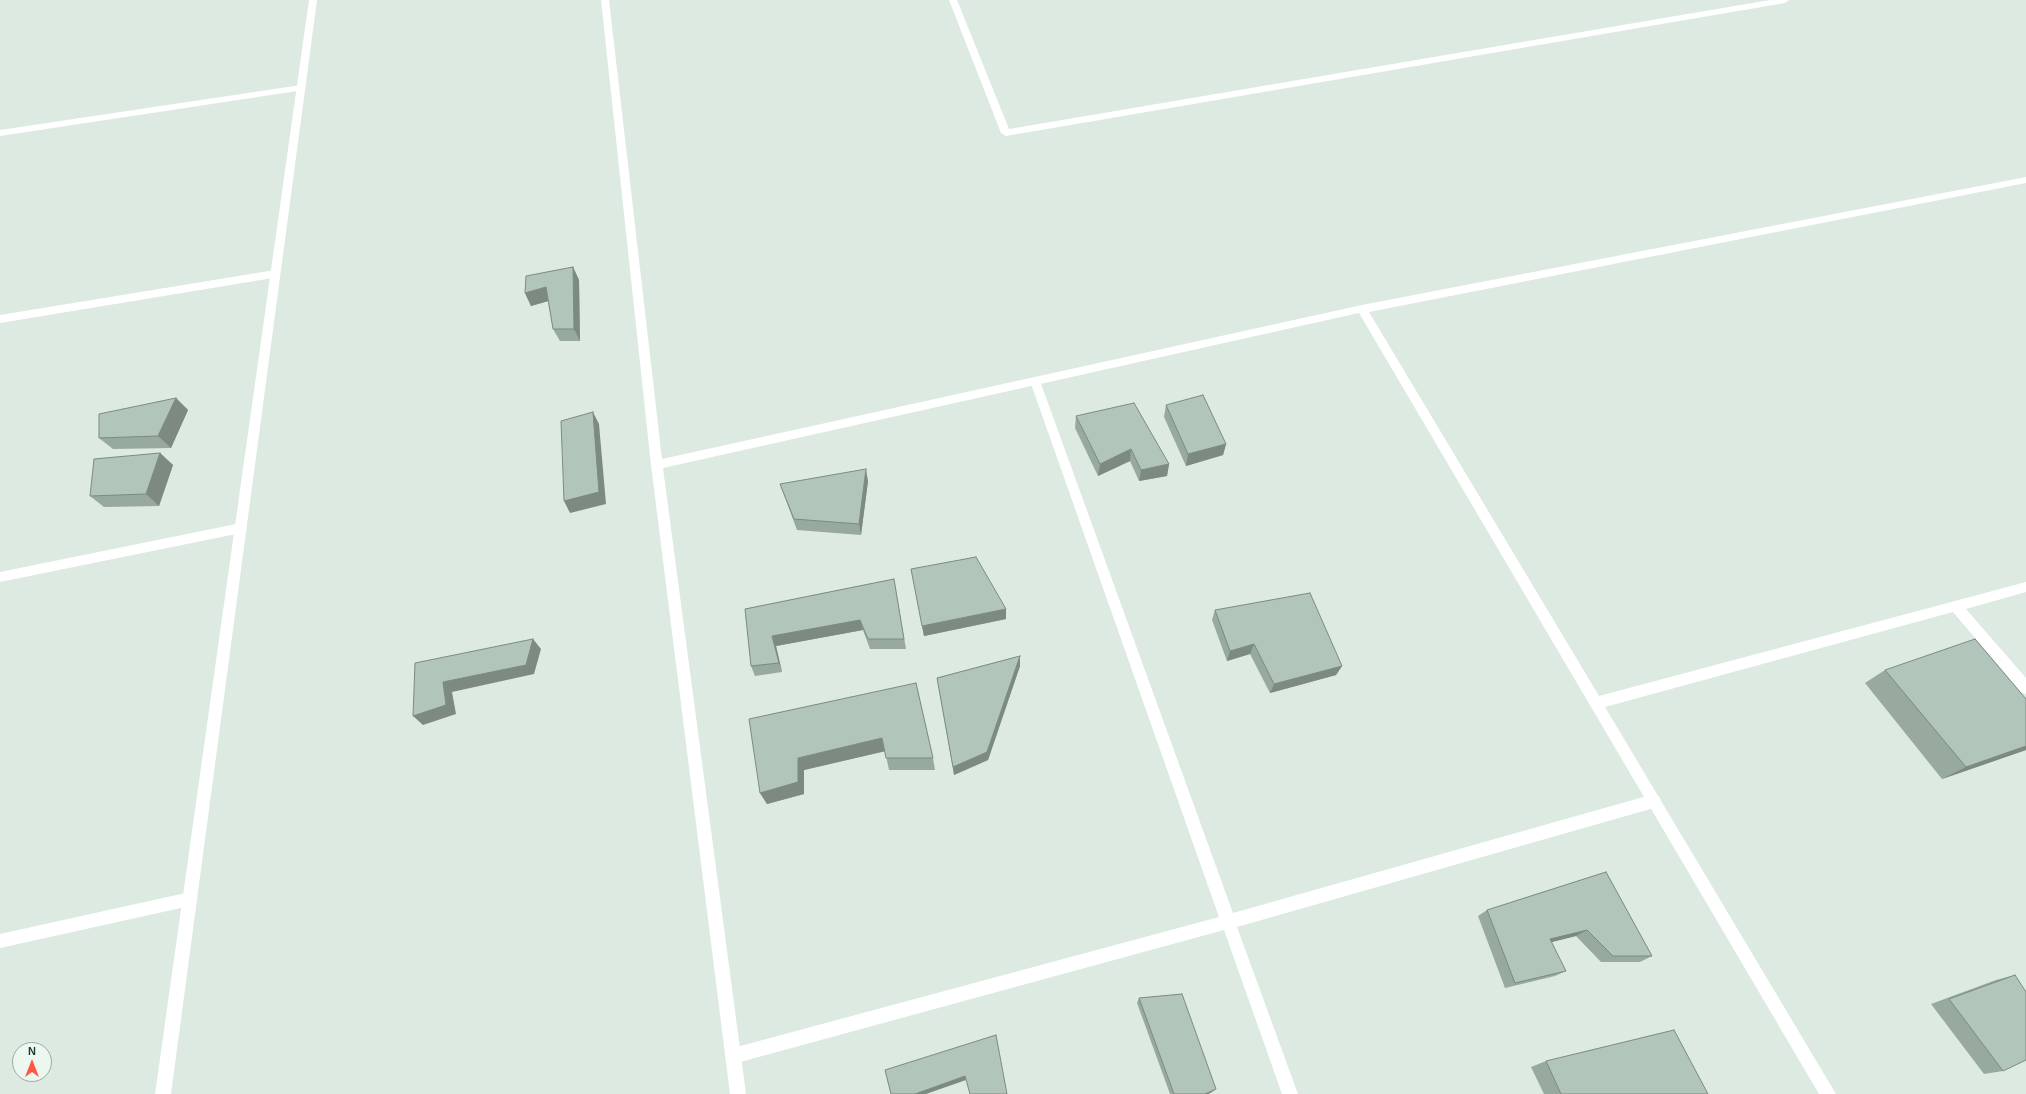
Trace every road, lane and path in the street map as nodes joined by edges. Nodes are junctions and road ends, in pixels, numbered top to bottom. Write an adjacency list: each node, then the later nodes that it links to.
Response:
1 (313, 0): 5 (street)
2 (605, 0): 12 (street)
3 (953, 0): 4 (street)
4 (1785, 0)
5 (301, 88): 6 (street); 8 (street)
6 (0, 133)
7 (2026, 180): 9 (street)
8 (275, 274): 10 (street); 13 (street)
9 (1362, 309): 11 (street); 18 (street)
10 (0, 319)
11 (1035, 382): 12 (street); 21 (street)
12 (657, 465): 23 (street)
13 (241, 528): 14 (street); 20 (street)
14 (0, 577)
15 (2026, 587): 16 (street)
16 (1956, 606): 17 (street); 18 (street)
17 (2026, 688)
18 (1596, 703): 19 (street)
19 (1654, 801): 21 (street); 27 (street)
20 (190, 899): 22 (street); 24 (street)
21 (1228, 922): 23 (street); 26 (street)
22 (0, 941)
23 (734, 1056): 25 (street)
24 (163, 1094)
25 (738, 1094)
26 (1290, 1094)
27 (1828, 1094)

